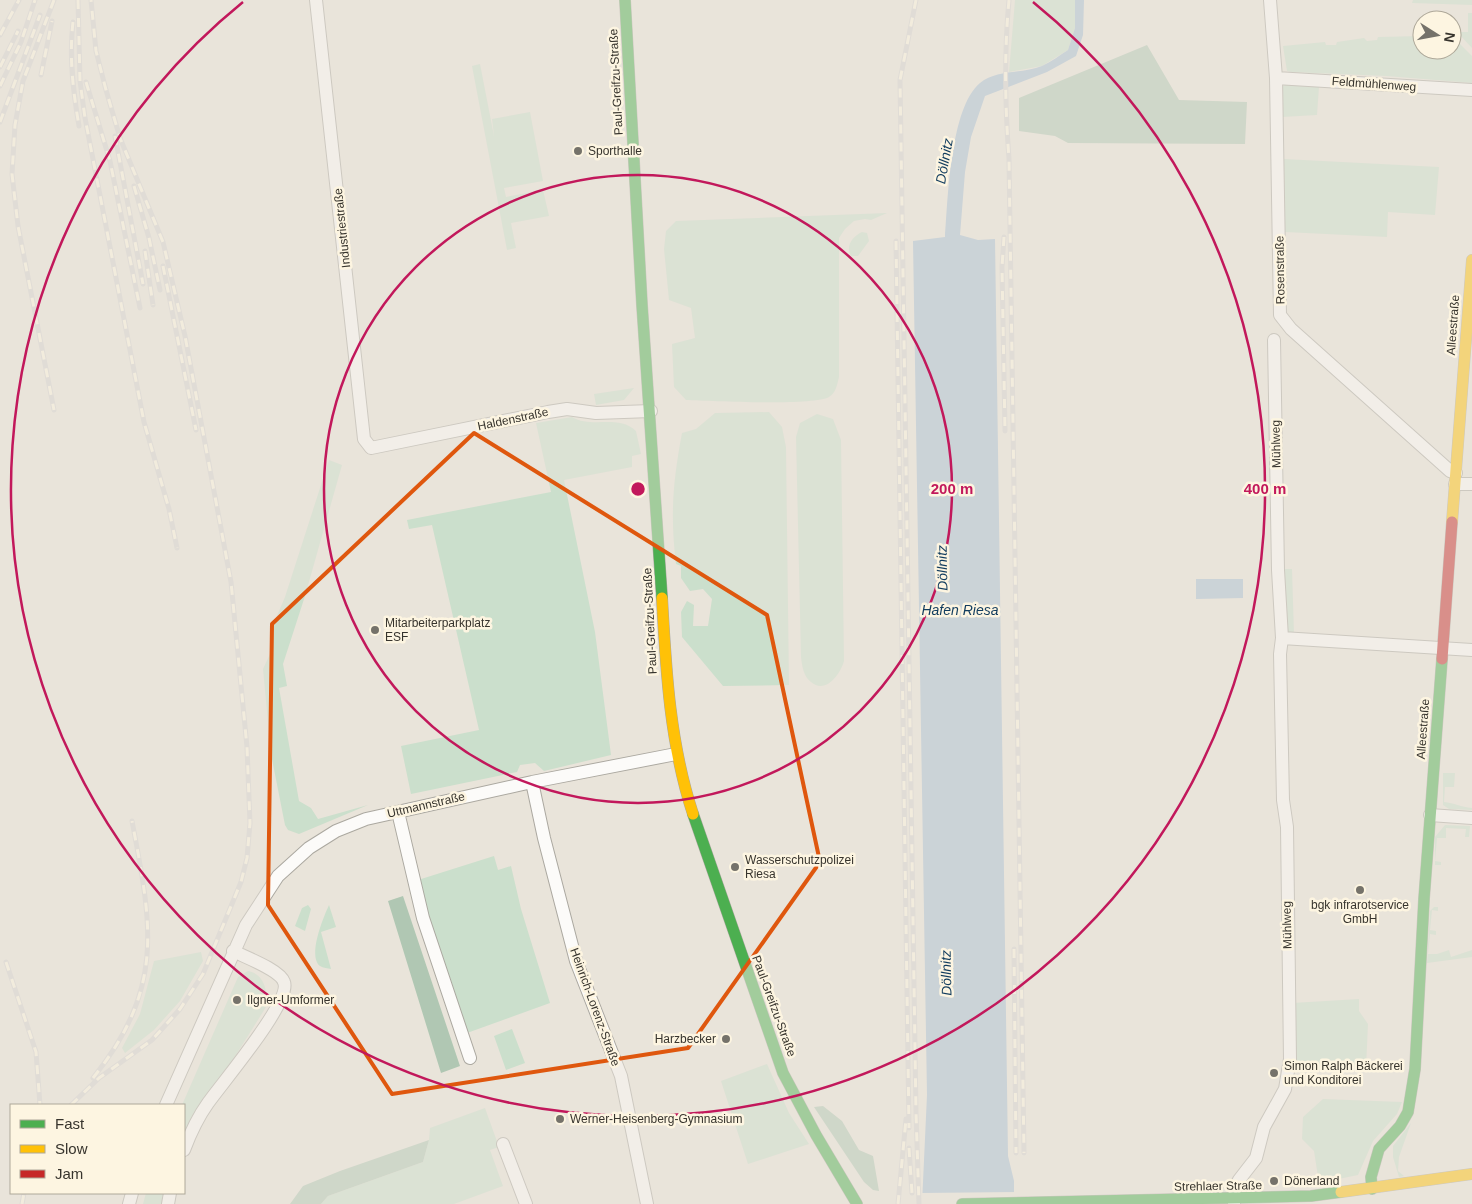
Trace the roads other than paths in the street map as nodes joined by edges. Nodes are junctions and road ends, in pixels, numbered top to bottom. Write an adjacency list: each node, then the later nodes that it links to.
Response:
1 (316, 0): 9 (street, Industriestraße)
2 (625, 0): 8 (main road, Paul-Greifzu-Straße)
3 (1270, 0): 4 (street, Rosenstraße)
4 (1276, 78): 5 (street, Feldmühlenweg); 10 (street, Rosenstraße)
5 (1472, 90)
6 (1472, 260): 10 (main road, Alleestraße)
7 (1274, 340): 12 (street, Mühlweg)
8 (651, 411): 9 (street, Haldenstraße); 15 (main road, Paul-Greifzu-Straße)
9 (378, 448)
10 (1455, 478): 11 (street); 13 (main road, Alleestraße)
11 (1472, 484)
12 (1282, 638): 13 (street); 27 (street, Mühlweg)
13 (1443, 648): 14 (street); 18 (main road, Alleestraße)
14 (1472, 650)
15 (676, 754): 16 (street, Uttmannstraße); 30 (main road, Paul-Greifzu-Straße)
16 (532, 782): 17 (street, Uttmannstraße); 29 (street, Heinrich-Lorenz-Straße)
17 (398, 812): 20 (street, Uttmannstraße); 21 (street)
18 (1430, 815): 19 (street); 26 (main road, Alleestraße)
19 (1472, 818)
20 (233, 951): 22 (street, Uttmannstraße); 24 (street)
21 (470, 1058)
22 (166, 1104)
23 (504, 1144): 28 (street)
24 (185, 1148)
25 (1472, 1174): 26 (main road, Strehlaer Straße)
26 (1372, 1189): 27 (main road, Strehlaer Straße)
27 (1234, 1202): 31 (main road, Strehlaer Straße)
28 (526, 1204)
29 (647, 1204)
30 (857, 1204)
31 (962, 1204)

